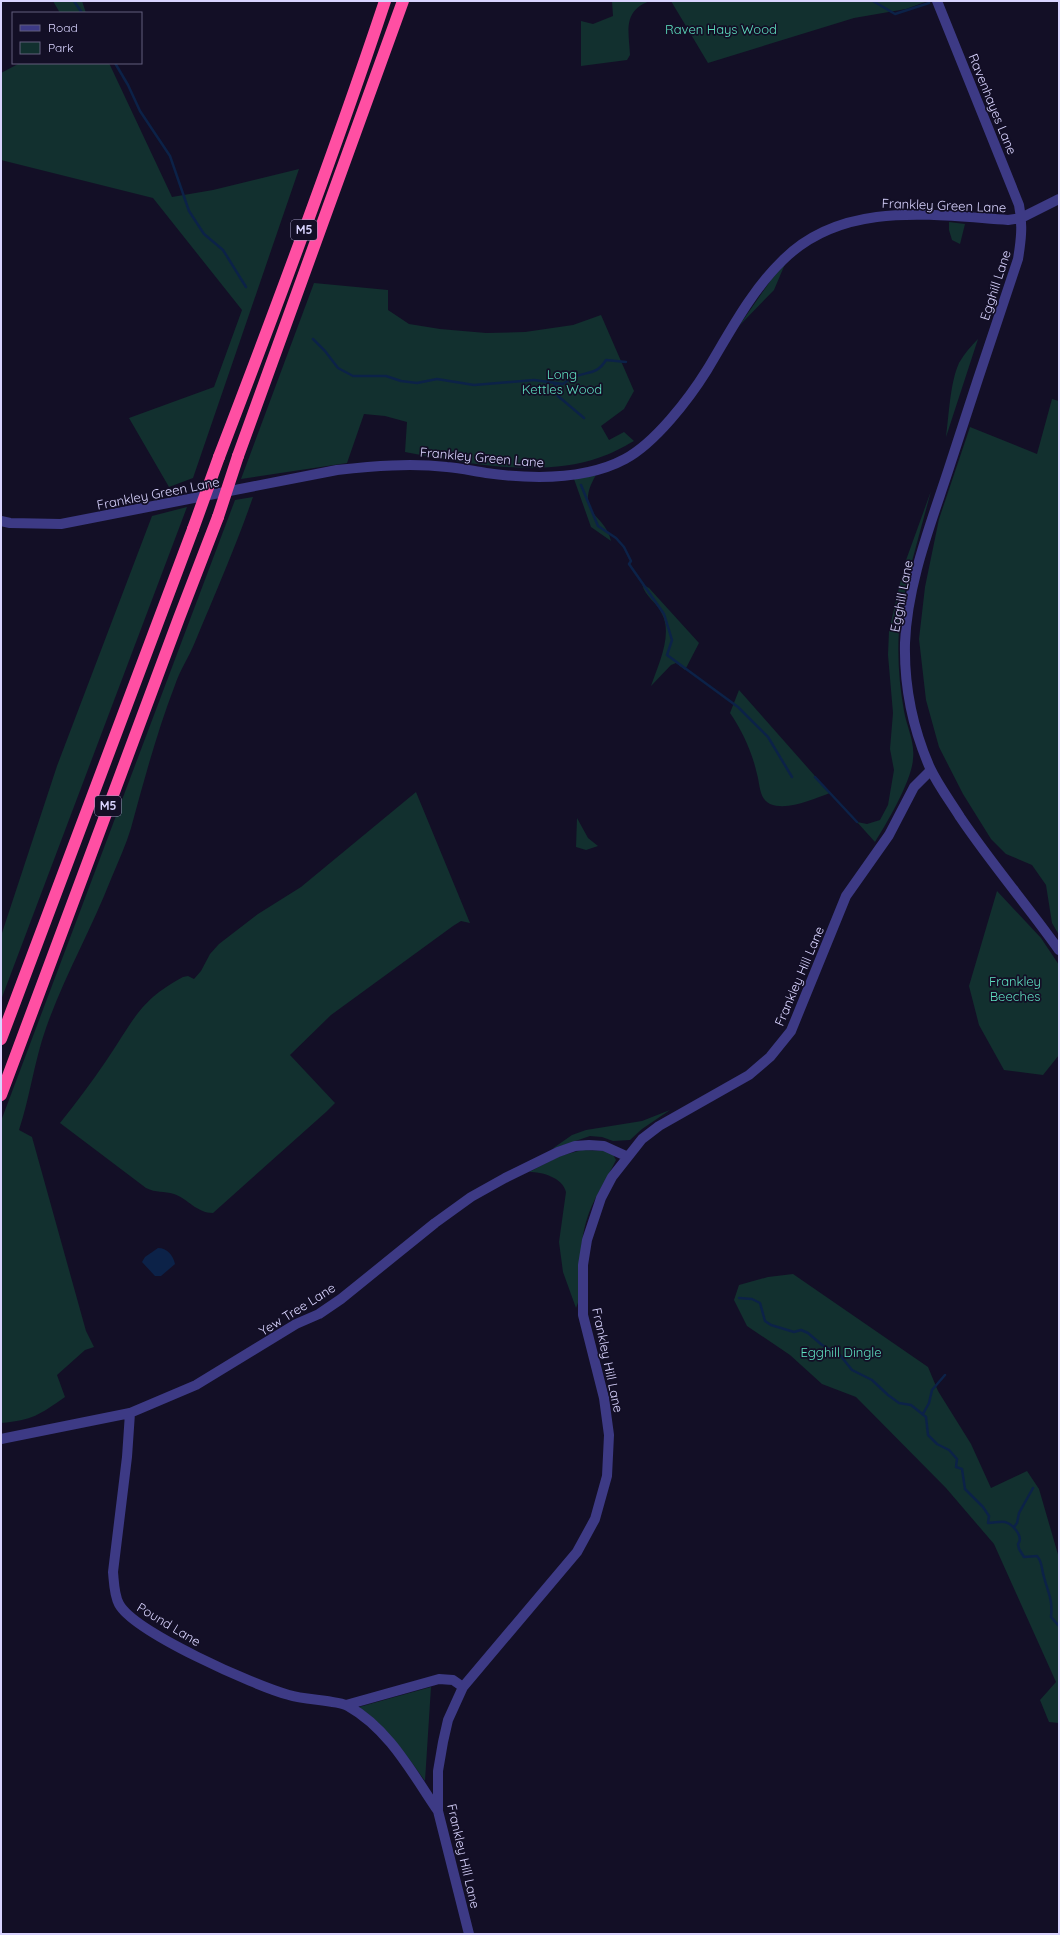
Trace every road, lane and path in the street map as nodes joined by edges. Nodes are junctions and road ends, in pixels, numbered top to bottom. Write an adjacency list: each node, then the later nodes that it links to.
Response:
1 (385, 1): 9 (highway, M5, bridge)
2 (403, 1): 10 (highway, M5, bridge)
3 (937, 1): 5 (street, Ravenhayes Lane)
4 (1059, 199): 5 (street)
5 (1022, 218): 6 (street, Frankley Green Lane); 7 (street, Egghill Lane)
6 (1, 521)
7 (931, 770): 8 (street, Egghill Lane); 11 (street, Frankley Hill Lane)
8 (1059, 950)
9 (1, 1039)
10 (1, 1095)
11 (626, 1156): 12 (street, Yew Tree Lane); 14 (street, Frankley Hill Lane)
12 (130, 1413): 13 (street, Yew Tree Lane); 15 (street, Pound Lane)
13 (1, 1439)
14 (463, 1687): 15 (street, Pound Lane); 16 (street, Frankley Hill Lane)
15 (346, 1705): 16 (street, Pound Lane)
16 (438, 1811): 17 (street, Frankley Hill Lane)
17 (469, 1934)

